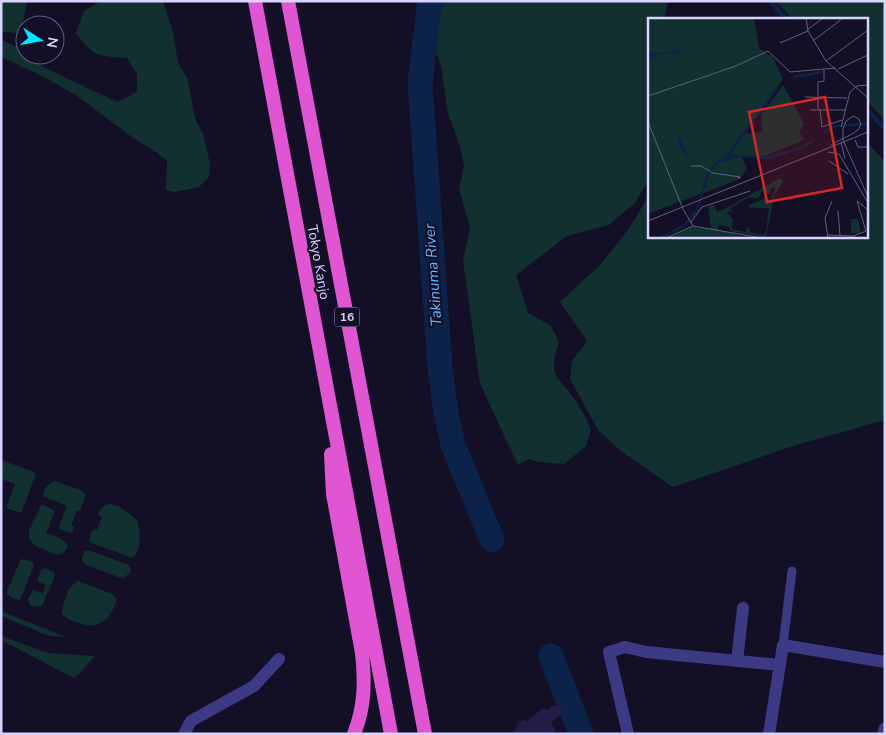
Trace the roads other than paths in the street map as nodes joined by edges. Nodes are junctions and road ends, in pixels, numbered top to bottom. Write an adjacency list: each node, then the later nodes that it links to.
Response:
1 (254, 1): 6 (highway, Tokyo Kanjo / 16)
2 (288, 1): 11 (highway, Tokyo Kanjo / 16)
3 (792, 571): 5 (lane)
4 (743, 608): 8 (street)
5 (783, 645): 9 (street); 10 (street)
6 (368, 650): 14 (highway); 15 (highway)
7 (279, 659): 13 (street)
8 (737, 661): 10 (street); 18 (street)
9 (885, 662)
10 (780, 665): 19 (street)
11 (415, 684): 16 (highway, 16); 17 (highway)
12 (885, 728): 20 (street)
13 (184, 734)
14 (354, 734)
15 (390, 734)
16 (425, 734)
17 (432, 734)
18 (628, 734)
19 (769, 734)
20 (883, 734)

